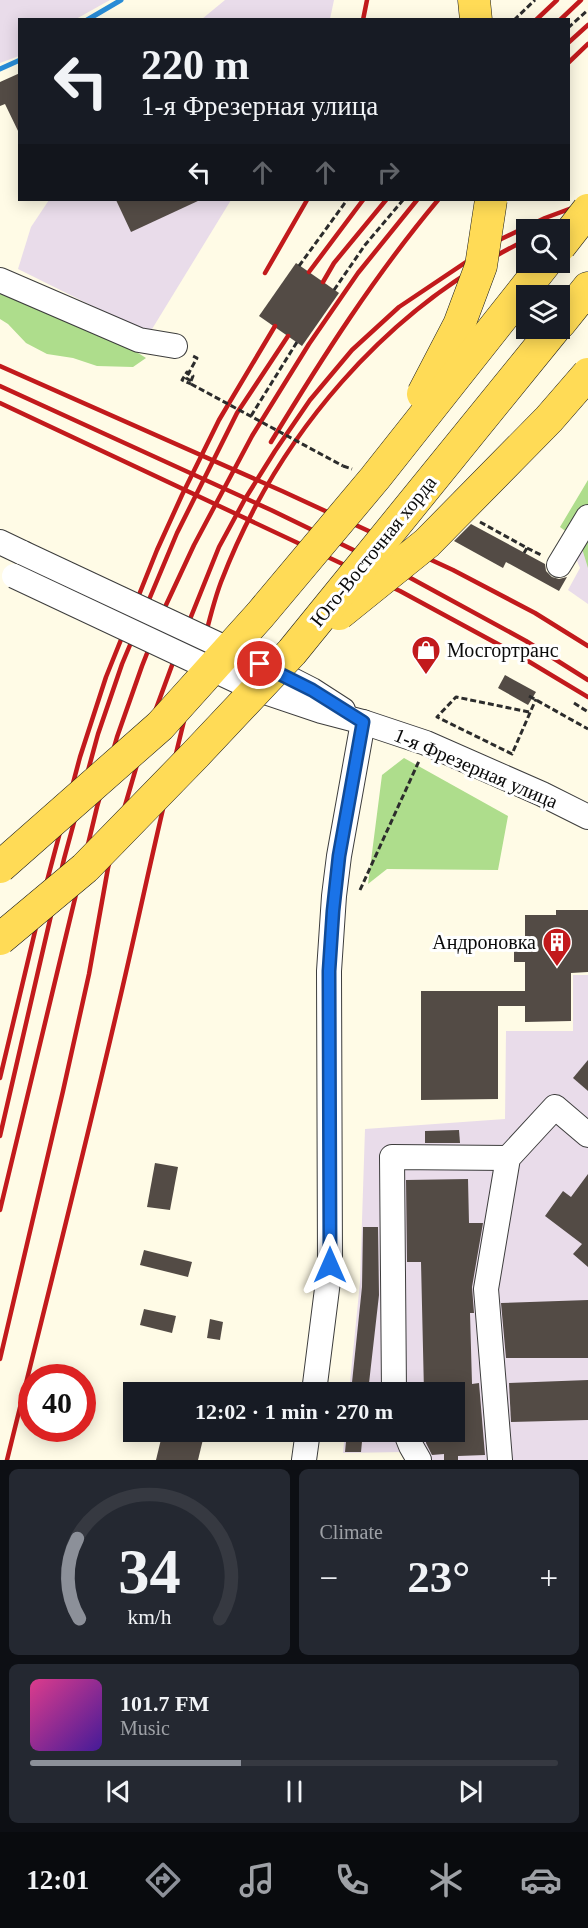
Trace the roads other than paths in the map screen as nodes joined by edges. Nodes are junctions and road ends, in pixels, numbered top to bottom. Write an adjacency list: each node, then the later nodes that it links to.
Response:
1 (474, 0): 2 (main road)
2 (477, 18)
3 (491, 201): 13 (main road, bridge)
4 (588, 210): 5 (main road, bridge)
5 (570, 233)
6 (537, 273): 13 (main road, bridge)
7 (0, 280): 11 (street)
8 (588, 288): 9 (main road)
9 (570, 310)
10 (546, 339): 18 (main road, Юго-Восточная хорда, bridge)
11 (175, 346)
12 (588, 374): 18 (main road, bridge)
13 (375, 478): 21 (main road, bridge)
14 (588, 517): 16 (street)
15 (0, 542): 19 (street, 1-я Фрезерная улица, bridge)
16 (559, 565)
17 (7, 572): 19 (street, 1-я Фрезерная улица, bridge)
18 (292, 652): 22 (main road, Юго-Восточная хорда, bridge)
19 (363, 722): 20 (street, 1-я Фрезерная улица); 25 (street)
20 (588, 817)
21 (0, 867)
22 (0, 939)
23 (588, 1135): 24 (street)
24 (508, 1158): 26 (street); 31 (street)
25 (315, 1382)
26 (394, 1382)
27 (306, 1442): 29 (street)
28 (409, 1442): 30 (street)
29 (304, 1460)
30 (419, 1460)
31 (500, 1460)

